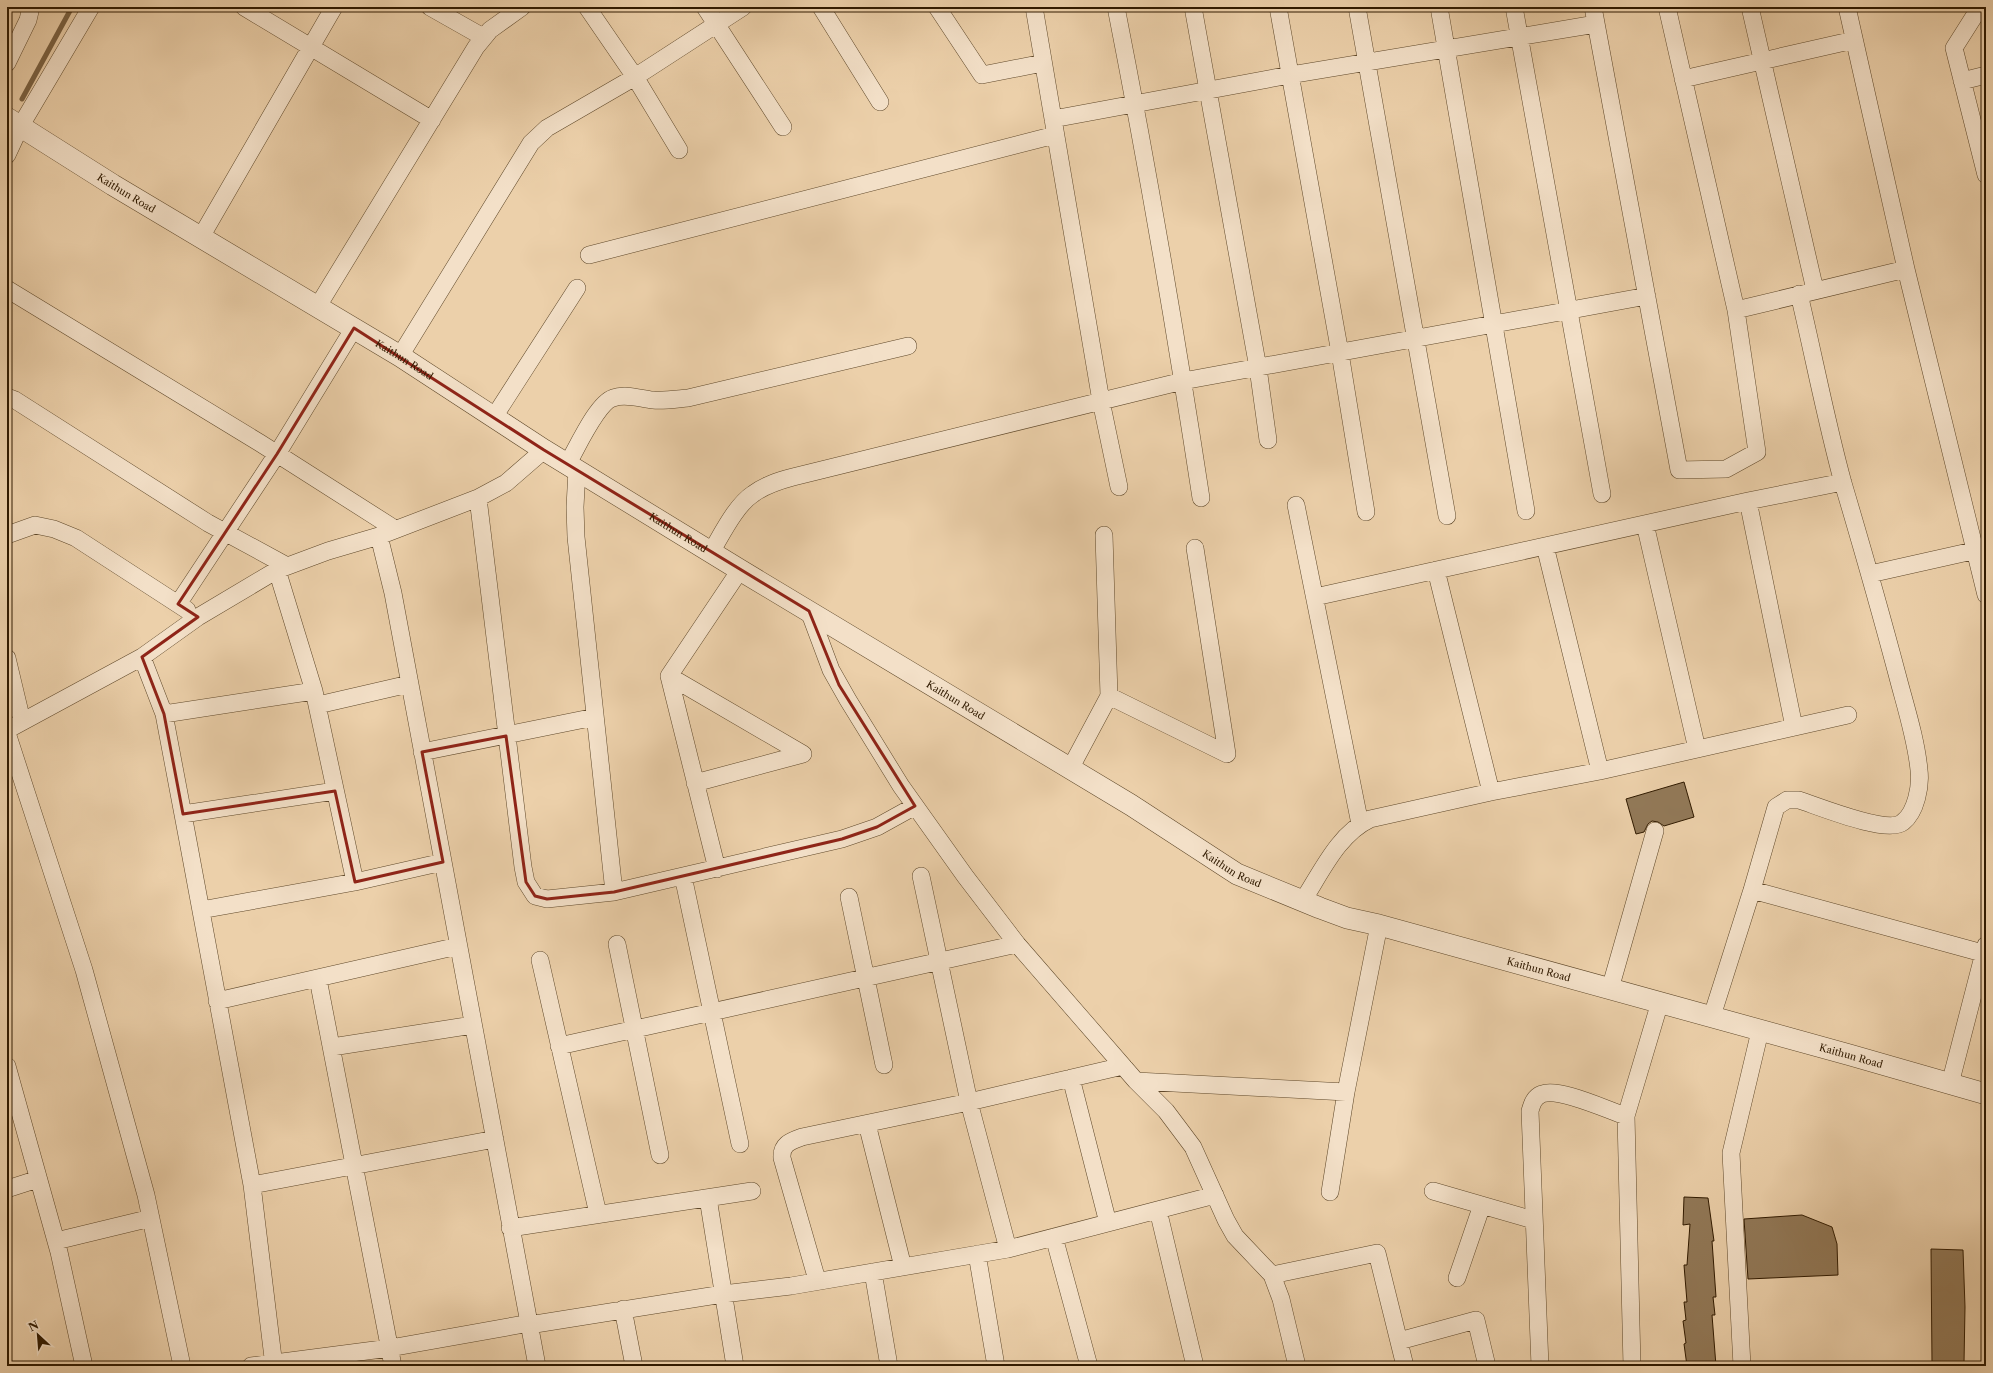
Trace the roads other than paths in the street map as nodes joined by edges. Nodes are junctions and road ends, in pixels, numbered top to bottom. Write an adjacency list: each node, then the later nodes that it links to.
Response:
1 (31, 7): 33 (street)
2 (91, 7): 44 (street)
3 (244, 7): 29 (street)
4 (334, 7): 29 (street)
5 (430, 7): 26 (street)
6 (522, 7): 26 (street)
7 (587, 7): 37 (street)
8 (705, 7): 24 (street)
9 (742, 7): 24 (street)
10 (821, 7): 41 (street)
11 (937, 7): 34 (street)
12 (1034, 7): 34 (street)
13 (1116, 7): 42 (street)
14 (1193, 7): 40 (street)
15 (1278, 7): 35 (street)
16 (1357, 7): 32 (street)
17 (1439, 7): 30 (street)
18 (1514, 7): 27 (street)
19 (1593, 7): 25 (street)
20 (1667, 7): 38 (street)
21 (1750, 7): 31 (street)
22 (1847, 7): 28 (street)
23 (1980, 7): 39 (street)
24 (717, 23): 37 (street); 45 (street)
25 (1596, 24): 27 (street); 56 (street)
26 (483, 37): 43 (street)
27 (1519, 37): 30 (street); 59 (street)
28 (1854, 40): 31 (street); 52 (street)
29 (311, 47): 43 (street); 50 (street)
30 (1447, 49): 32 (street); 60 (street)
31 (1763, 61): 38 (street); 55 (street)
32 (1366, 62): 35 (street); 62 (street)
33 (7, 63)
34 (1043, 63): 46 (street)
35 (1290, 75): 40 (street); 64 (street)
36 (1986, 75): 39 (street)
37 (635, 76): 47 (street); 65 (street)
38 (1683, 79): 58 (street)
39 (1962, 81): 49 (street)
40 (1207, 90): 42 (street); 66 (street)
41 (880, 102)
42 (1135, 103): 46 (street); 67 (street)
43 (432, 120): 57 (street)
44 (13, 123): 48 (street); 50 (street, Kaithun Road)
45 (783, 127)
46 (1054, 127): 51 (street); 69 (street)
47 (679, 150)
48 (7, 155)
49 (1986, 175)
50 (201, 237): 57 (street, Kaithun Road)
51 (589, 255)
52 (1906, 269): 55 (street); 93 (street)
53 (577, 288): 70 (street)
54 (7, 289): 73 (street)
55 (1807, 292): 58 (street); 75 (street)
56 (1647, 296): 58 (street); 59 (street)
57 (318, 306): 61 (street, Kaithun Road)
58 (1736, 310)
59 (1569, 311): 60 (street); 77 (street)
60 (1495, 324): 62 (street); 82 (street)
61 (354, 328): 65 (street, Kaithun Road); 73 (street)
62 (1415, 338): 64 (street); 84 (street)
63 (908, 346): 74 (street)
64 (1340, 352): 66 (street); 83 (street)
65 (400, 356): 70 (street, Kaithun Road)
66 (1258, 368): 67 (street); 71 (street)
67 (1183, 381): 69 (street); 79 (street)
68 (7, 397): 87 (street)
69 (1101, 401): 76 (street); 94 (street)
70 (494, 417): 72 (street, Kaithun Road)
71 (1268, 440)
72 (544, 450): 74 (street, Kaithun Road); 78 (street)
73 (277, 454): 86 (street); 87 (street)
74 (573, 466): 94 (street, Kaithun Road); 112 (street)
75 (1843, 482): 80 (street); 98 (street)
76 (1119, 487)
77 (1602, 494)
78 (478, 498): 86 (street); 116 (street)
79 (1201, 498)
80 (1748, 501): 85 (street); 114 (street)
81 (1296, 505): 100 (street)
82 (1526, 511)
83 (1366, 512)
84 (1447, 516)
85 (1645, 524): 91 (street); 117 (street)
86 (396, 529): 90 (street)
87 (226, 533): 95 (street); 101 (street)
88 (7, 535): 101 (street)
89 (1104, 535): 108 (street)
90 (378, 536): 95 (street); 107 (street)
91 (1545, 546): 97 (street); 120 (street)
92 (1195, 548): 108 (street)
93 (1981, 550): 98 (street); 99 (street)
94 (711, 552): 96 (street, Kaithun Road)
95 (282, 568): 103 (street); 109 (street)
96 (740, 570): 102 (street, Kaithun Road); 106 (street)
97 (1436, 570): 100 (street); 123 (street)
98 (1870, 574): 133 (street)
99 (1986, 595)
100 (1315, 597): 126 (street)
101 (178, 604): 103 (street)
102 (809, 611): 119 (street, Kaithun Road); 124 (street)
103 (198, 617): 104 (street)
104 (142, 657): 110 (street); 113 (street)
105 (7, 658): 113 (street)
106 (669, 676): 121 (street); 121 (street)
107 (409, 684): 109 (street); 118 (street)
108 (1109, 696): 119 (street)
109 (316, 698): 110 (street); 122 (street)
110 (164, 714): 125 (street)
111 (1848, 715): 114 (street)
112 (595, 718): 116 (street); 134 (street)
113 (22, 721): 115 (street)
114 (1794, 727): 117 (street)
115 (7, 731): 183 (street)
116 (506, 736): 118 (street); 134 (street)
117 (1697, 749): 120 (street)
118 (422, 752): 128 (street)
119 (1070, 769): 136 (street, Kaithun Road)
120 (1600, 771): 123 (street)
121 (695, 783): 129 (street)
122 (335, 791): 125 (street); 132 (street)
123 (1491, 792): 126 (street)
124 (915, 806): 129 (street); 140 (street)
125 (183, 814): 137 (street)
126 (1360, 824): 136 (street)
127 (1656, 831): 147 (street)
128 (443, 862): 132 (street); 141 (street)
129 (717, 868): 130 (street)
130 (683, 876): 134 (street); 150 (street)
131 (921, 876): 144 (street)
132 (355, 882): 137 (street)
133 (1752, 890): 142 (street); 151 (street)
134 (614, 892)
135 (849, 897): 145 (street)
136 (1302, 902): 138 (street, Kaithun Road)
137 (201, 910): 148 (street)
138 (1378, 925): 147 (street, Kaithun Road); 163 (street)
139 (617, 944): 153 (street)
140 (1017, 944): 144 (street); 159 (street)
141 (458, 946): 146 (street); 152 (street)
142 (1985, 951): 162 (street)
143 (540, 960): 155 (street)
144 (938, 961): 145 (street); 165 (street)
145 (866, 977): 150 (street); 157 (street)
146 (318, 979): 148 (street); 156 (street)
147 (1610, 988): 149 (street, Kaithun Road)
148 (217, 1000): 173 (street)
149 (1660, 1002): 151 (street, Kaithun Road); 166 (street)
150 (712, 1011): 153 (street); 169 (street)
151 (1712, 1016): 154 (street, Kaithun Road)
152 (473, 1024): 156 (street); 168 (street)
153 (634, 1029): 155 (street); 170 (street)
154 (1760, 1031): 162 (street, Kaithun Road); 218 (street)
155 (559, 1046): 182 (street)
156 (332, 1048): 171 (street)
157 (884, 1065)
158 (7, 1066): 172 (street)
159 (1123, 1066): 160 (street); 161 (street)
160 (1071, 1078): 165 (street); 185 (street)
161 (1136, 1080): 163 (street); 178 (street)
162 (1950, 1084): 164 (street, Kaithun Road)
163 (1346, 1092): 177 (street)
164 (1986, 1094)
165 (969, 1102): 167 (street); 189 (street)
166 (1626, 1116): 184 (street); 217 (street)
167 (868, 1124): 191 (street); 195 (street)
168 (495, 1139): 171 (street); 186 (street)
169 (740, 1144)
170 (660, 1155)
171 (355, 1166): 173 (street); 200 (street)
172 (38, 1179): 174 (street); 188 (street)
173 (252, 1185): 201 (street)
174 (7, 1189)
175 (752, 1191): 179 (street)
176 (1433, 1191): 180 (street)
177 (1330, 1192)
178 (1215, 1195): 181 (street); 193 (street)
179 (708, 1198): 182 (street); 196 (street)
180 (1482, 1205): 184 (street); 194 (street)
181 (1158, 1210): 185 (street); 212 (street)
182 (598, 1214): 186 (street)
183 (151, 1218): 188 (street); 203 (street)
184 (1533, 1220): 216 (street)
185 (1108, 1223): 187 (street)
186 (510, 1228): 198 (street)
187 (1054, 1237): 189 (street); 211 (street)
188 (56, 1241): 202 (street)
189 (1008, 1249): 190 (street)
190 (978, 1254): 191 (street); 210 (street)
191 (903, 1267): 192 (street)
192 (873, 1272): 195 (street); 209 (street)
193 (1272, 1275): 199 (street); 213 (street)
194 (1457, 1278)
195 (817, 1280): 196 (street)
196 (723, 1294): 197 (street); 208 (street)
197 (623, 1309): 198 (street); 207 (street)
198 (529, 1324): 200 (street); 206 (street)
199 (1399, 1341): 214 (street); 215 (street)
200 (390, 1348): 201 (street); 205 (street)
201 (273, 1364): 204 (street)
202 (84, 1366)
203 (182, 1366)
204 (251, 1366)
205 (393, 1366)
206 (537, 1366)
207 (634, 1366)
208 (735, 1366)
209 (889, 1366)
210 (996, 1366)
211 (1089, 1366)
212 (1196, 1366)
213 (1297, 1366)
214 (1405, 1366)
215 (1487, 1366)
216 (1540, 1366)
217 (1632, 1366)
218 (1742, 1366)

